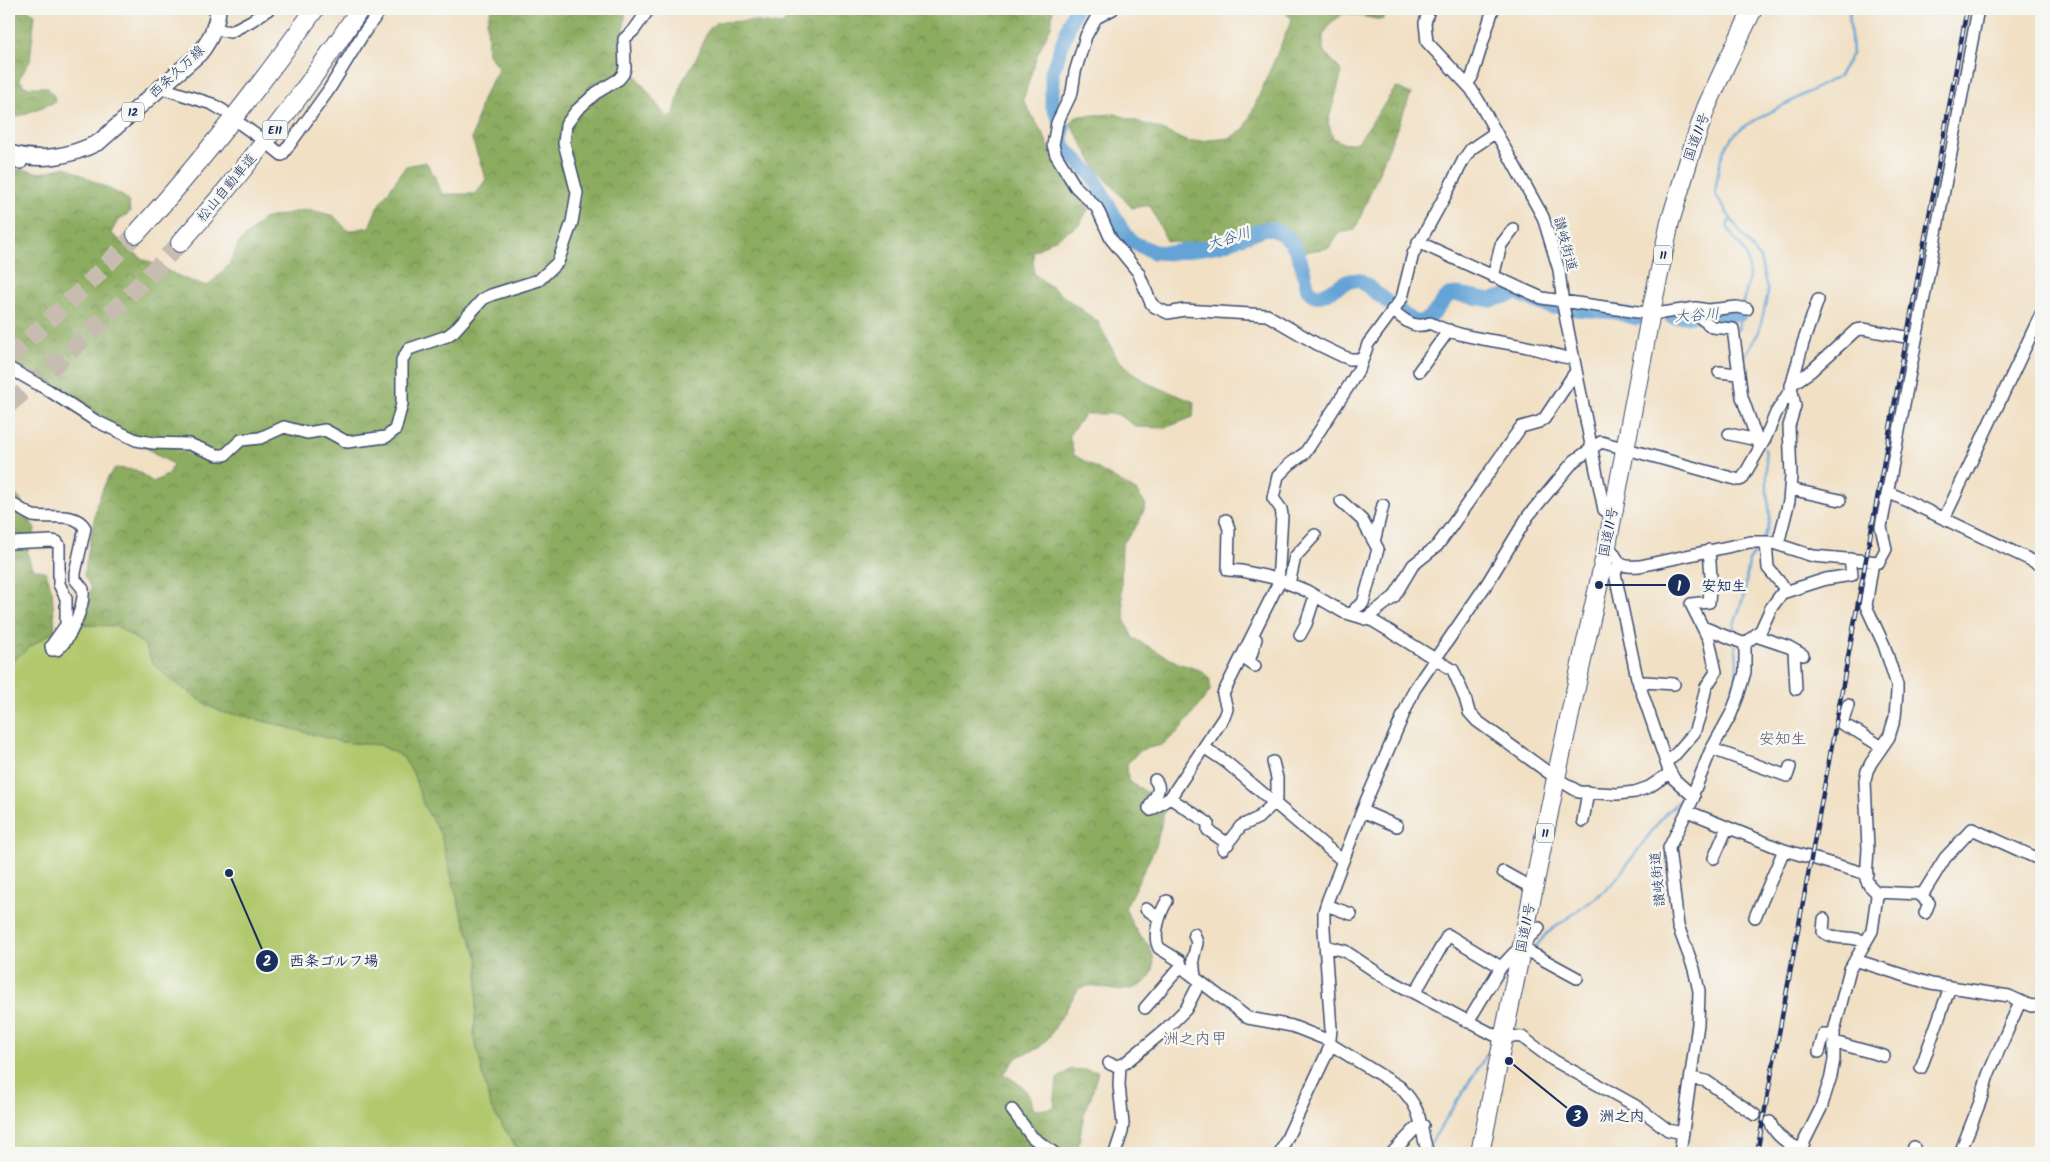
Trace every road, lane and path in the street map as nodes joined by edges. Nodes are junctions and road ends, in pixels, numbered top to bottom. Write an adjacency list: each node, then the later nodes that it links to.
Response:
1 (218, 9): 12 (main road, 西条久万線 / 12)
2 (269, 9): 12 (street)
3 (315, 9): 22 (highway)
4 (360, 9): 24 (highway, 松山自動車道 / E11)
5 (381, 9): 19 (street)
6 (649, 9): 37 (street)
7 (1113, 9): 36 (street)
8 (1429, 9): 13 (street, 讃岐街道)
9 (1493, 9): 13 (street)
10 (1754, 9): 31 (highway, 国道11号 / 11)
11 (1978, 9): 34 (street)
12 (215, 29): 14 (main road, 西条久万線 / 12)
13 (1467, 84): 17 (street, 讃岐街道)
14 (162, 88): 15 (street); 20 (main road, 西条久万線 / 12)
15 (224, 111)
16 (242, 125): 18 (street)
17 (1496, 132): 23 (street); 27 (street, 讃岐街道)
18 (256, 135)
19 (272, 147)
20 (12, 157)
21 (1513, 229): 25 (street)
22 (136, 234)
23 (1418, 242): 25 (street); 30 (street)
24 (180, 243)
25 (1493, 277): 27 (street)
26 (1818, 300): 42 (street)
27 (1563, 306): 31 (street); 35 (street, 讃岐街道)
28 (1696, 308): 29 (street); 31 (street); 41 (street)
29 (1747, 309)
30 (1392, 310): 33 (street); 36 (street)
31 (1651, 312): 45 (highway, 国道11号 / 11)
32 (2041, 314): 54 (street)
33 (1449, 330): 35 (street); 38 (street)
34 (1916, 339): 42 (street); 48 (street)
35 (1574, 358): 39 (street, 讃岐街道)
36 (1362, 359): 57 (street)
37 (9, 368)
38 (1420, 371)
39 (1576, 371): 46 (street, 讃岐街道); 72 (street)
40 (1719, 372): 41 (street)
41 (1738, 374): 44 (street)
42 (1791, 387): 44 (street); 47 (street)
43 (1729, 434): 44 (street)
44 (1758, 444): 45 (street)
45 (1625, 448): 46 (street); 53 (highway, 国道11号 / 11)
46 (1591, 451): 53 (street, 讃岐街道); 78 (street)
47 (1790, 489): 49 (street); 59 (street)
48 (1888, 492): 54 (street); 65 (street)
49 (1840, 500)
50 (1341, 501): 58 (street)
51 (9, 503): 60 (street)
52 (1383, 505): 58 (street)
53 (1613, 514): 63 (highway, 国道11号 / 11)
54 (1944, 519): 66 (street)
55 (1226, 520): 67 (street)
56 (1315, 535): 61 (street)
57 (1281, 539): 61 (street); 67 (street)
58 (1374, 542): 71 (street)
59 (1772, 543): 62 (street); 64 (street); 69 (street)
60 (9, 544)
61 (1302, 548): 68 (street)
62 (1708, 550): 63 (street); 73 (street)
63 (1612, 557): 81 (street); 91 (highway, 国道11号 / 11)
64 (1850, 559): 65 (street); 69 (street)
65 (1873, 562): 84 (street)
66 (2041, 565)
67 (1278, 579): 68 (street); 74 (street)
68 (1289, 584): 70 (street)
69 (1787, 591): 76 (street)
70 (1315, 596): 71 (street); 75 (street)
71 (1353, 615): 72 (street)
72 (1366, 619): 78 (street)
73 (1703, 627): 77 (street); 87 (street)
74 (1255, 632): 79 (street); 85 (street)
75 (1300, 635)
76 (1756, 636): 77 (street); 82 (street)
77 (1745, 644): 86 (street, 讃岐街道)
78 (1435, 659): 91 (street); 97 (street)
79 (1255, 666)
80 (1674, 684): 81 (street)
81 (1638, 685): 87 (street)
82 (1796, 690)
83 (1848, 705): 84 (street)
84 (1882, 747): 107 (street)
85 (1205, 748): 95 (street); 96 (street)
86 (1712, 749): 89 (street); 94 (street, 讃岐街道)
87 (1666, 761): 90 (street)
88 (1273, 762): 96 (street)
89 (1790, 767)
90 (1670, 773): 93 (street); 94 (street)
91 (1556, 778): 93 (street); 108 (highway, 国道11号 / 11)
92 (1155, 780): 95 (street)
93 (1588, 792): 99 (street)
94 (1693, 794): 98 (street, 讃岐街道)
95 (1170, 798): 96 (street)
96 (1274, 803): 105 (street)
97 (1362, 811): 100 (street); 105 (street)
98 (1687, 811): 101 (street); 141 (street, 讃岐街道)
99 (1583, 821)
100 (1397, 826)
101 (1727, 828): 102 (street); 103 (street)
102 (1784, 850): 107 (street); 116 (street)
103 (1714, 858)
104 (2041, 860): 110 (street)
105 (1343, 861): 112 (street)
106 (1503, 872): 108 (street)
107 (1867, 874): 109 (street)
108 (1534, 889): 122 (highway, 国道11号 / 11)
109 (1876, 892): 110 (street); 121 (street)
110 (1919, 894): 114 (street)
111 (1167, 901): 117 (street)
112 (1326, 905): 115 (street); 123 (street)
113 (1146, 909): 117 (street)
114 (1925, 913)
115 (1351, 914)
116 (1755, 917)
117 (1159, 918): 125 (street)
118 (1824, 919): 121 (street)
119 (1539, 928): 122 (street)
120 (1194, 934): 128 (street)
121 (1865, 942): 124 (street)
122 (1523, 945): 126 (street); 127 (street); 135 (highway, 国道11号 / 11)
123 (1325, 946): 130 (street); 137 (street)
124 (1854, 960): 129 (street); 136 (street)
125 (1181, 966): 128 (street); 133 (street)
126 (1500, 967): 130 (street); 134 (street)
127 (1578, 978)
128 (1198, 980): 137 (street); 150 (street)
129 (1950, 987): 131 (street); 140 (street)
130 (1415, 993): 134 (street)
131 (2020, 1002): 132 (street); 155 (street)
132 (2040, 1002)
133 (1144, 1008)
134 (1468, 1022): 135 (street)
135 (1505, 1035): 146 (street); 153 (highway, 国道11号 / 11)
136 (1834, 1038): 138 (street); 139 (street); 147 (street)
137 (1330, 1042): 145 (street); 151 (street)
138 (1819, 1052)
139 (1884, 1056)
140 (1921, 1068)
141 (1691, 1078): 143 (street); 146 (street, 讃岐街道)
142 (1012, 1110): 149 (street)
143 (1755, 1115)
144 (1770, 1122): 147 (street)
145 (1423, 1125): 148 (street); 152 (street)
146 (1683, 1133): 154 (street, 讃岐街道)
147 (1801, 1151)
148 (1393, 1152)
149 (1054, 1153)
150 (1115, 1153)
151 (1280, 1153)
152 (1428, 1153)
153 (1480, 1153)
154 (1680, 1153)
155 (1960, 1153)

